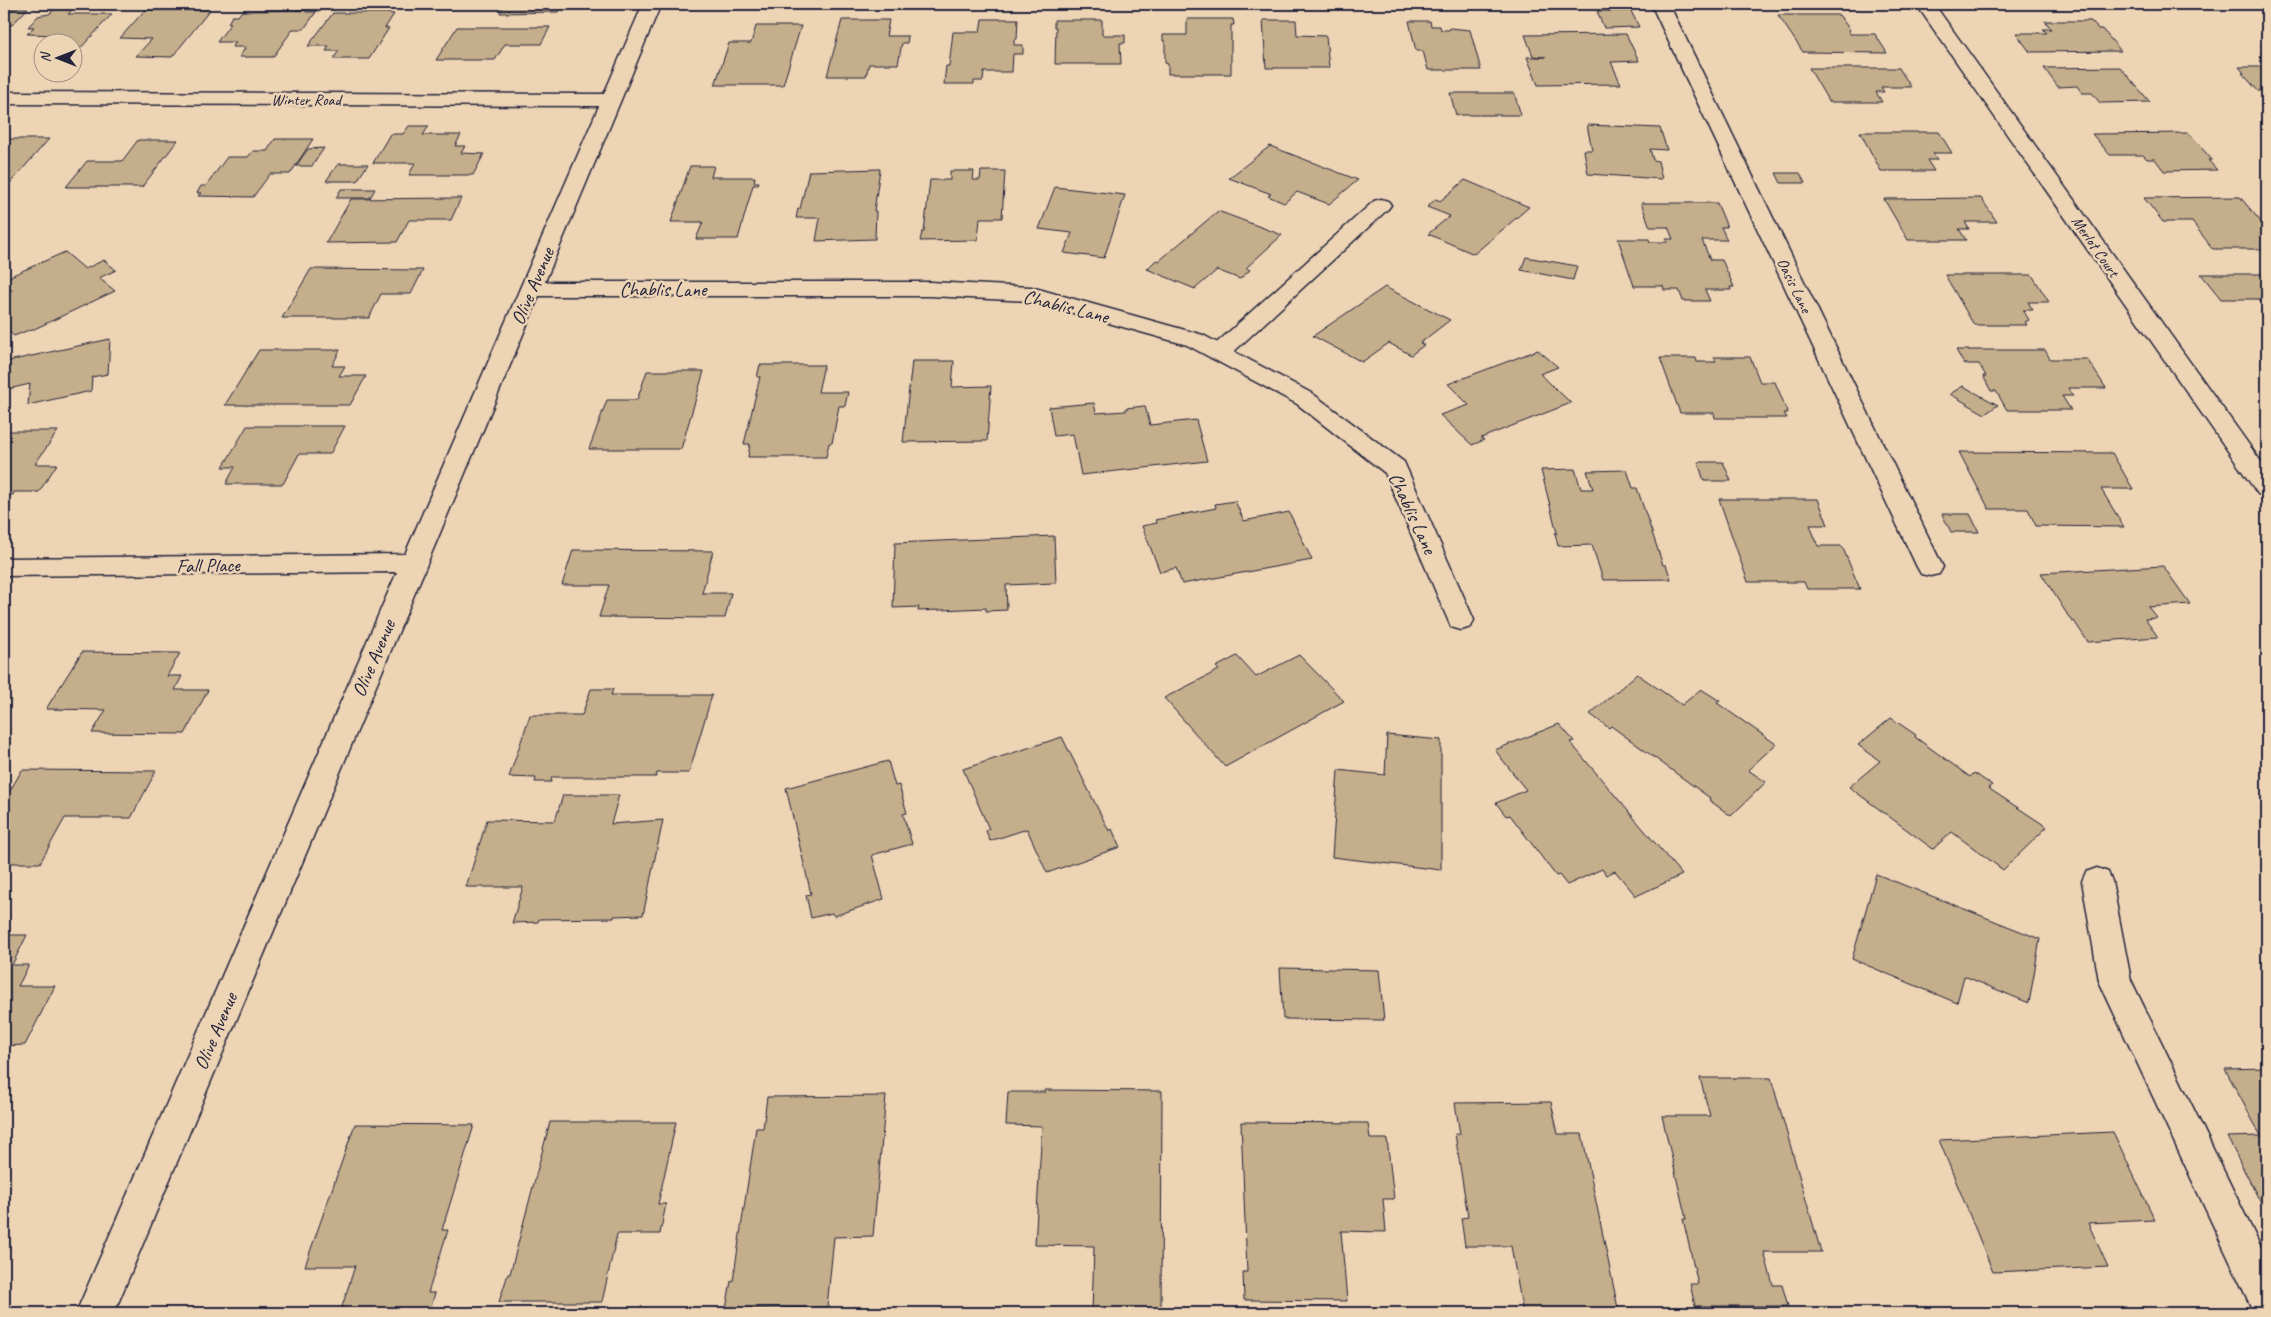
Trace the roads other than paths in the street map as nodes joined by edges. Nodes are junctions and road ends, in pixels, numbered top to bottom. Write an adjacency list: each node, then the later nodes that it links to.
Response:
1 (652, 4): 5 (street, Olive Avenue)
2 (1660, 4): 12 (street, Oasis Lane)
3 (1925, 4): 9 (street, Merlot Court)
4 (4, 98): 5 (street, Winter Road)
5 (609, 100): 7 (street, Olive Avenue)
6 (1381, 204): 8 (street)
7 (531, 289): 8 (street, Chablis Lane); 10 (street, Olive Avenue)
8 (1219, 353): 13 (street, Chablis Lane)
9 (2267, 488)
10 (413, 563): 11 (street, Fall Place); 16 (street, Olive Avenue)
11 (4, 567)
12 (1930, 567)
13 (1460, 620)
14 (2097, 881): 15 (street)
15 (2267, 1300)
16 (95, 1313)

